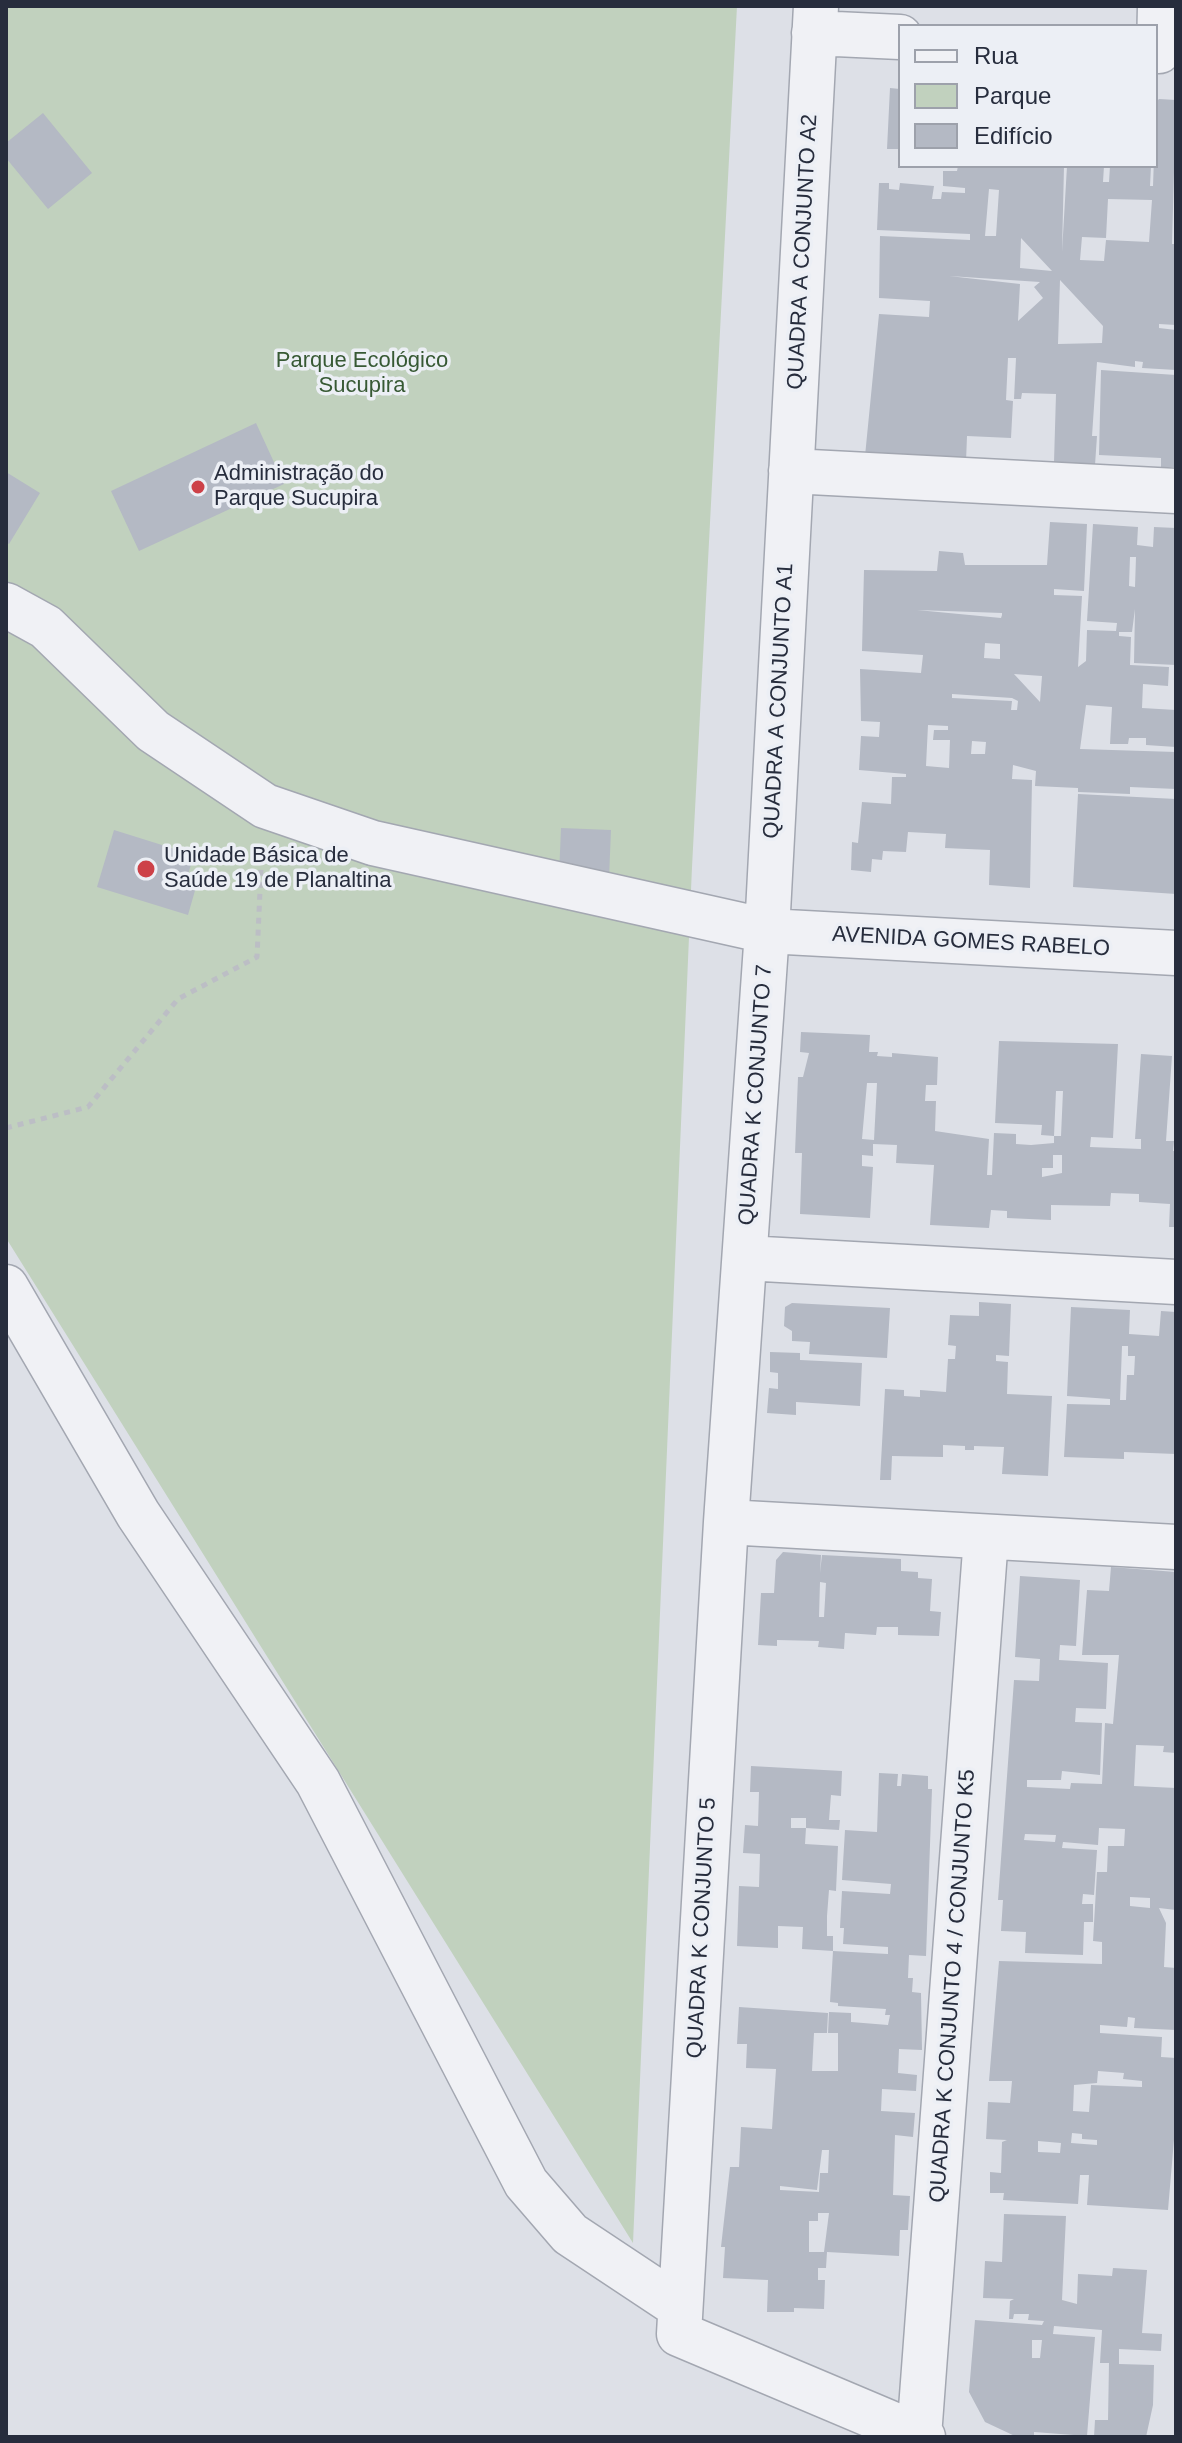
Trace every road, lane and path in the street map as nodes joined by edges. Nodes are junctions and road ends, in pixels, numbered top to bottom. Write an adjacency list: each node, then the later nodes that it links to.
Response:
1 (1160, 6): 4 (street)
2 (815, 19): 3 (street); 5 (street, QUADRA A CONJUNTO A2)
3 (898, 37)
4 (1164, 52)
5 (791, 471): 6 (street); 9 (street, QUADRA A CONJUNTO A1)
6 (1176, 491)
7 (6, 605): 8 (street, AVENIDA GOMES RABELO)
8 (265, 806): 9 (street, AVENIDA GOMES RABELO); 11 (path)
9 (767, 931): 10 (street, AVENIDA GOMES RABELO); 12 (street, QUADRA K CONJUNTO 7)
10 (1176, 953)
11 (6, 1128)
12 (745, 1258): 13 (street); 15 (street, QUADRA K CONJUNTO 7)
13 (1176, 1282)
14 (6, 1287): 18 (street)
15 (726, 1522): 16 (street); 18 (street, QUADRA K CONJUNTO 5)
16 (986, 1537): 17 (street); 19 (street, QUADRA K CONJUNTO 4 / CONJUNTO K5)
17 (1176, 1547)
18 (679, 2320): 19 (street)
19 (921, 2436)

